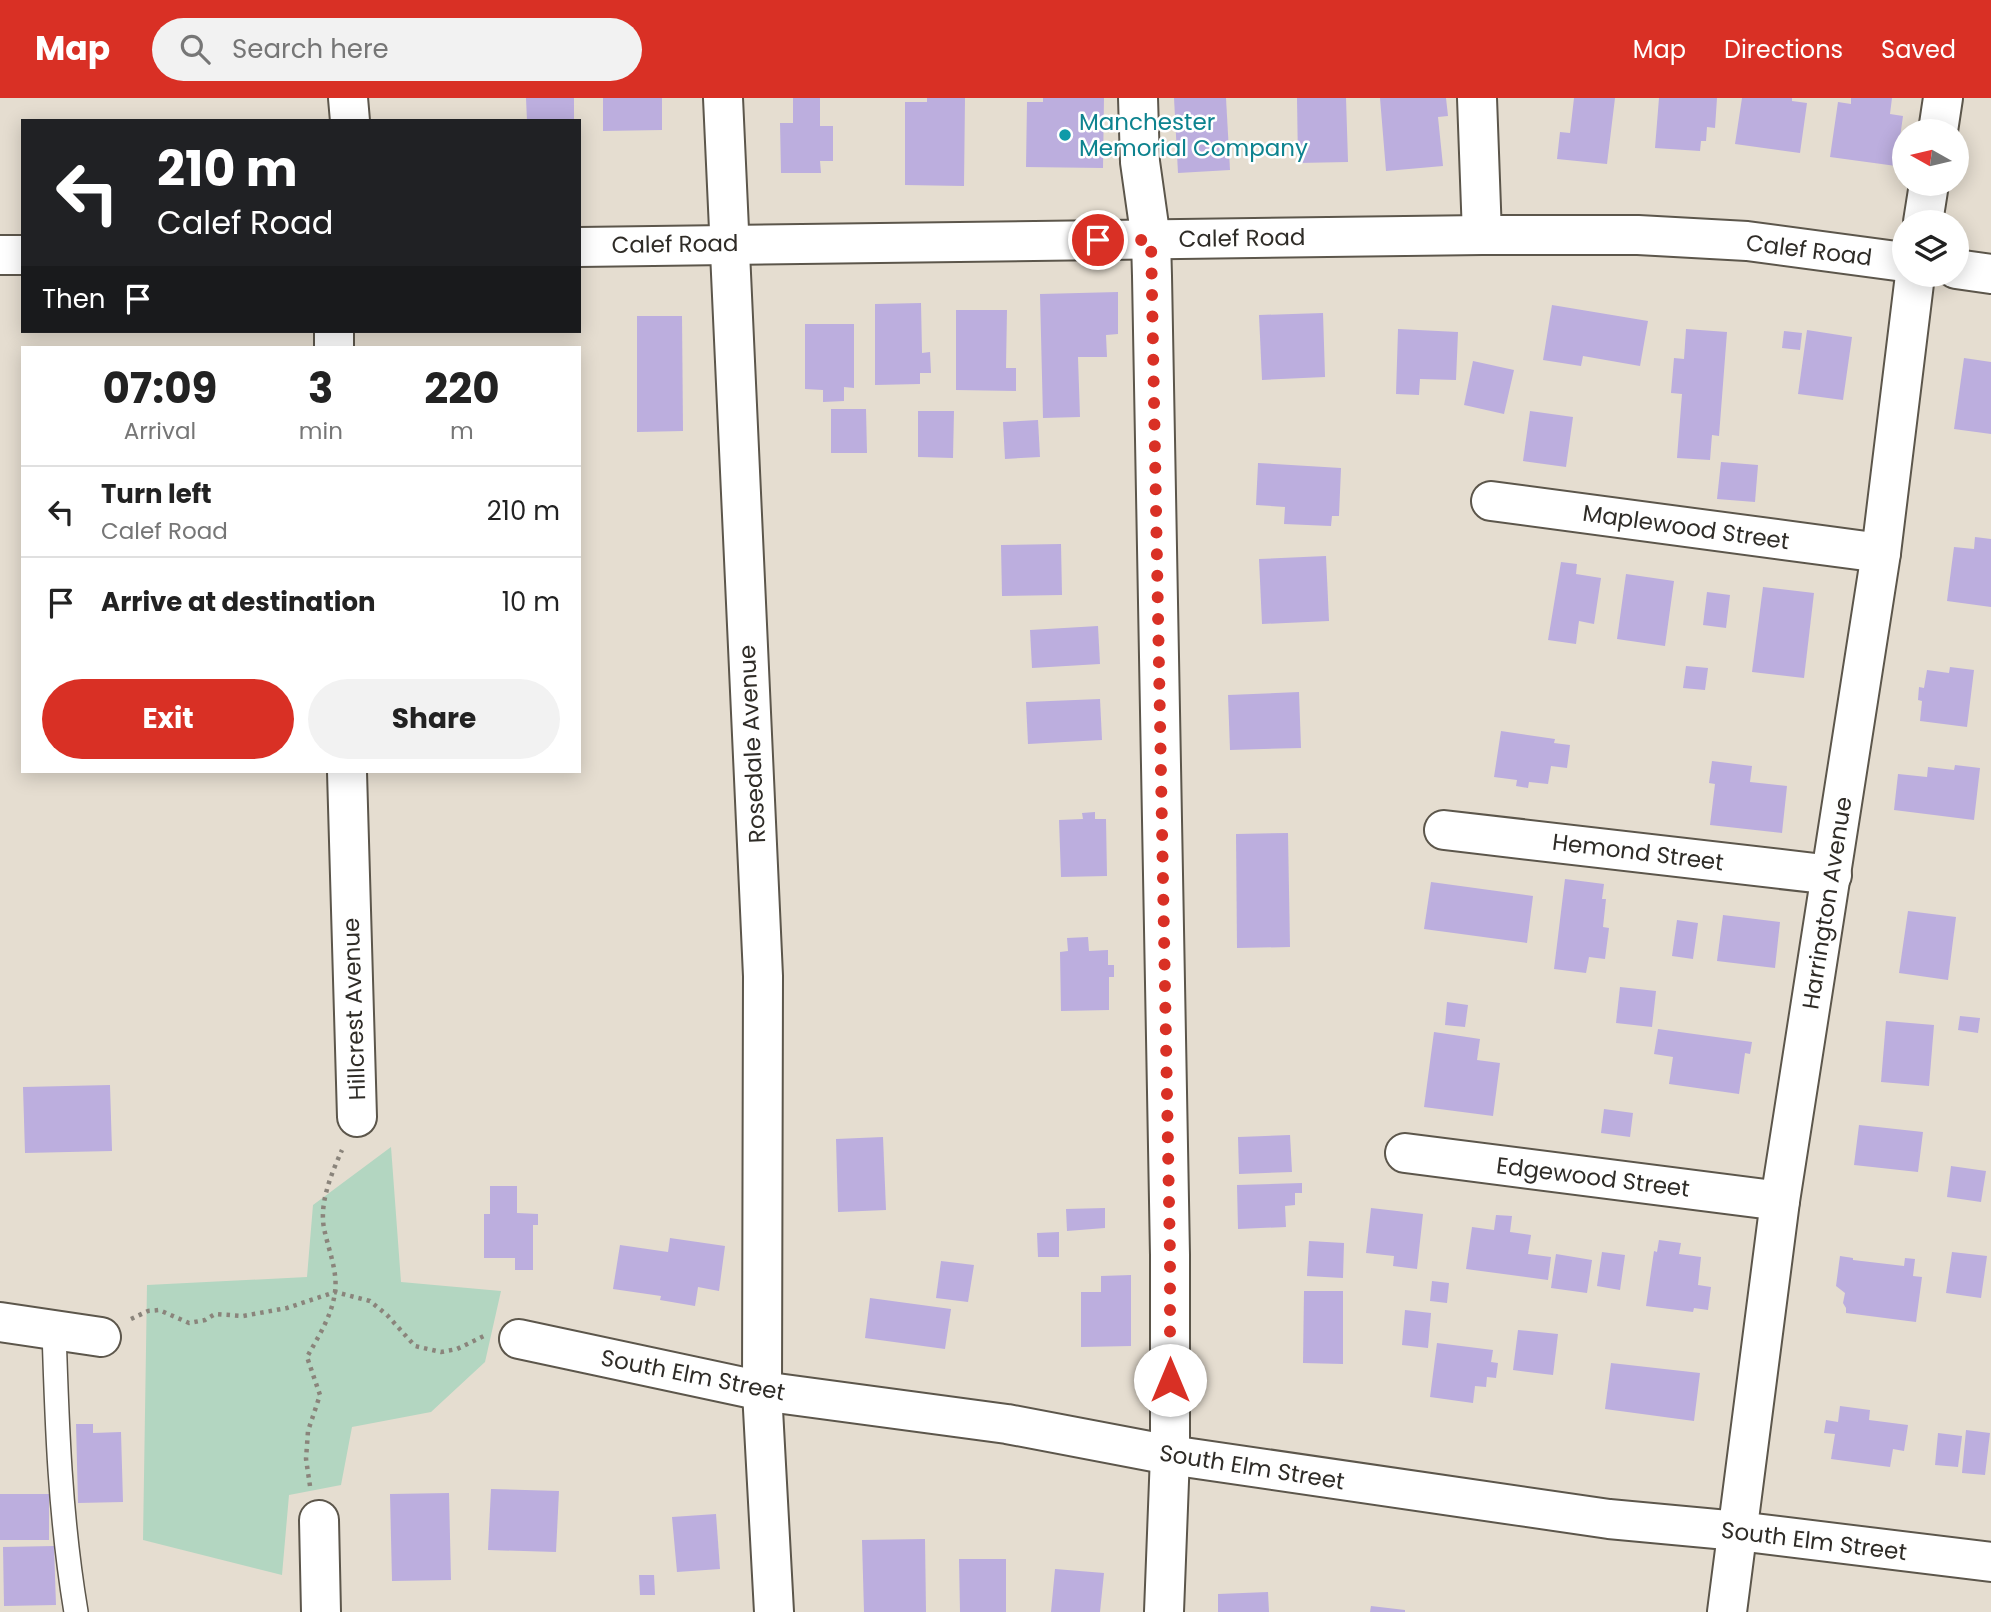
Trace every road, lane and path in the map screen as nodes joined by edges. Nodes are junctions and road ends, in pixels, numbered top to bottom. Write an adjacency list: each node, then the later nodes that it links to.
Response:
1 (348, 98): 6 (street)
2 (723, 98): 10 (street, Rosedale Avenue)
3 (1138, 98): 9 (street)
4 (1477, 98): 8 (street)
5 (1943, 98): 7 (street)
6 (349, 119)
7 (1939, 119)
8 (1482, 234): 9 (street, Calef Road); 14 (street, Calef Road)
9 (1151, 240): 10 (street, Calef Road); 32 (street)
10 (729, 243): 11 (street, Calef Road); 31 (street, Rosedale Avenue)
11 (581, 247)
12 (21, 254): 13 (street)
13 (0, 255)
14 (1892, 260)
15 (1969, 271): 16 (street)
16 (1991, 274)
17 (1914, 287): 19 (street, Harrington Avenue)
18 (1491, 501): 19 (street, Maplewood Street)
19 (1881, 553): 22 (street, Harrington Avenue)
20 (347, 773): 23 (street, Hillcrest Avenue)
21 (1444, 830): 22 (street, Hemond Street)
22 (1832, 875): 25 (street, Harrington Avenue)
23 (357, 1117): 26 (path, Hillcrest Avenue)
24 (1405, 1153): 25 (street, Edgewood Street)
25 (1780, 1201): 34 (street, Harrington Avenue)
26 (335, 1292): 29 (path); 30 (path); 33 (path, Hillcrest Avenue)
27 (0, 1322): 28 (street)
28 (54, 1330): 29 (street); 36 (lane)
29 (100, 1337)
30 (519, 1339): 31 (street, South Elm Street)
31 (762, 1391): 32 (street, South Elm Street); 38 (street, Rosedale Avenue)
32 (1170, 1455): 34 (street, South Elm Street); 39 (street)
33 (319, 1520): 37 (street)
34 (1738, 1531): 35 (street, South Elm Street); 40 (street, Harrington Avenue)
35 (1991, 1562)
36 (76, 1612)
37 (321, 1612)
38 (774, 1612)
39 (1164, 1612)
40 (1727, 1612)

